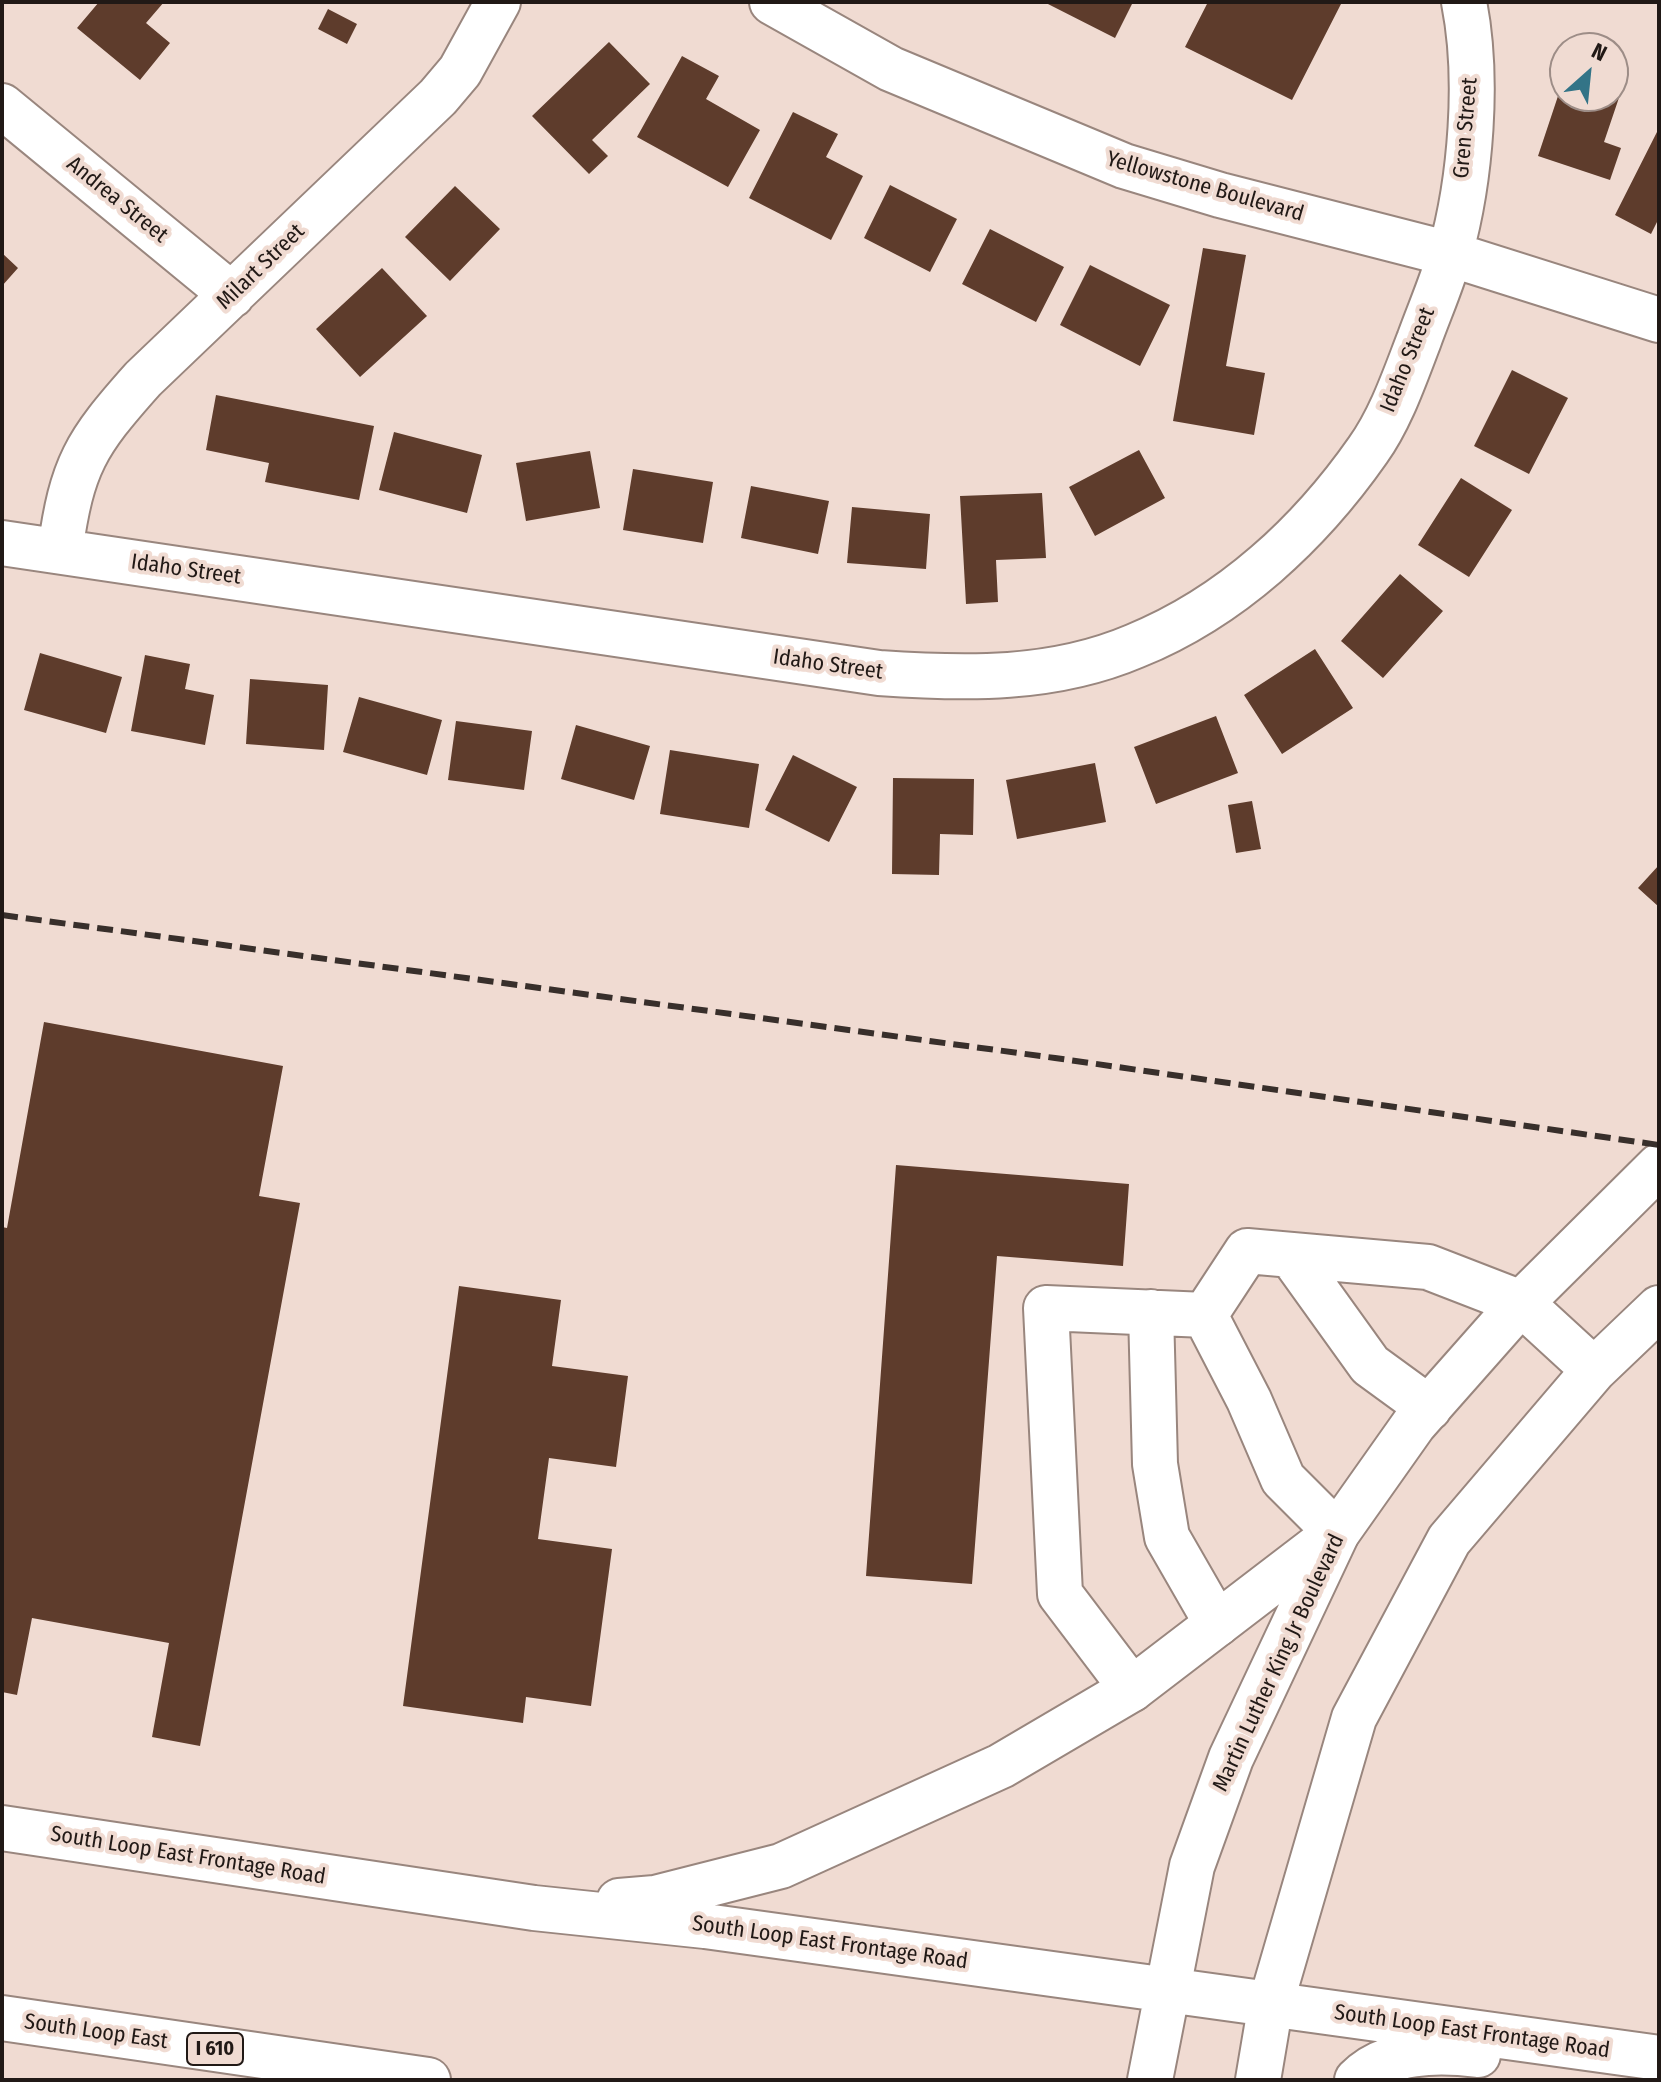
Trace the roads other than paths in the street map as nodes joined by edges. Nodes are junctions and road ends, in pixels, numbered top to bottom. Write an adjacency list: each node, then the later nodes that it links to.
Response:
1 (498, 2): 6 (main road, Milart Street)
2 (772, 2): 5 (main road, Yellowstone Boulevard)
3 (1464, 2): 5 (main road, Gren Street)
4 (2, 106): 6 (main road, Andrea Street)
5 (1450, 254): 7 (main road, Yellowstone Boulevard); 9 (main road, Idaho Street)
6 (232, 295): 9 (main road, Milart Street)
7 (1659, 320)
8 (2, 543): 9 (main road, Idaho Street)
9 (60, 551)
10 (1659, 1166): 12 (main road, Martin Luther King Jr Boulevard)
11 (1291, 1255): 12 (main road); 15 (main road); 17 (main road)
12 (1521, 1303): 16 (main road); 17 (main road, Martin Luther King Jr Boulevard)
13 (1659, 1308): 16 (main road)
14 (1151, 1312): 15 (main road); 19 (main road); 20 (main road)
15 (1205, 1315): 18 (main road)
16 (1594, 1370): 24 (main road)
17 (1429, 1408): 18 (main road, Martin Luther King Jr Boulevard)
18 (1337, 1533): 19 (main road); 23 (main road, Martin Luther King Jr Boulevard)
19 (1217, 1624): 20 (main road)
20 (1132, 1689): 22 (main road)
21 (2, 1828): 22 (main road, South Loop East Frontage Road)
22 (534, 1908): 23 (main road, South Loop East Frontage Road)
23 (1165, 1990): 24 (main road, South Loop East Frontage Road); 28 (main road, Martin Luther King Jr Boulevard)
24 (1271, 2003): 26 (main road, South Loop East Frontage Road); 29 (main road)
25 (2, 2018): 27 (main road, South Loop East / I 610)
26 (1659, 2058)
27 (428, 2080)
28 (1150, 2080)
29 (1258, 2080)
30 (1357, 2080): 31 (main road)
31 (1654, 2080)

